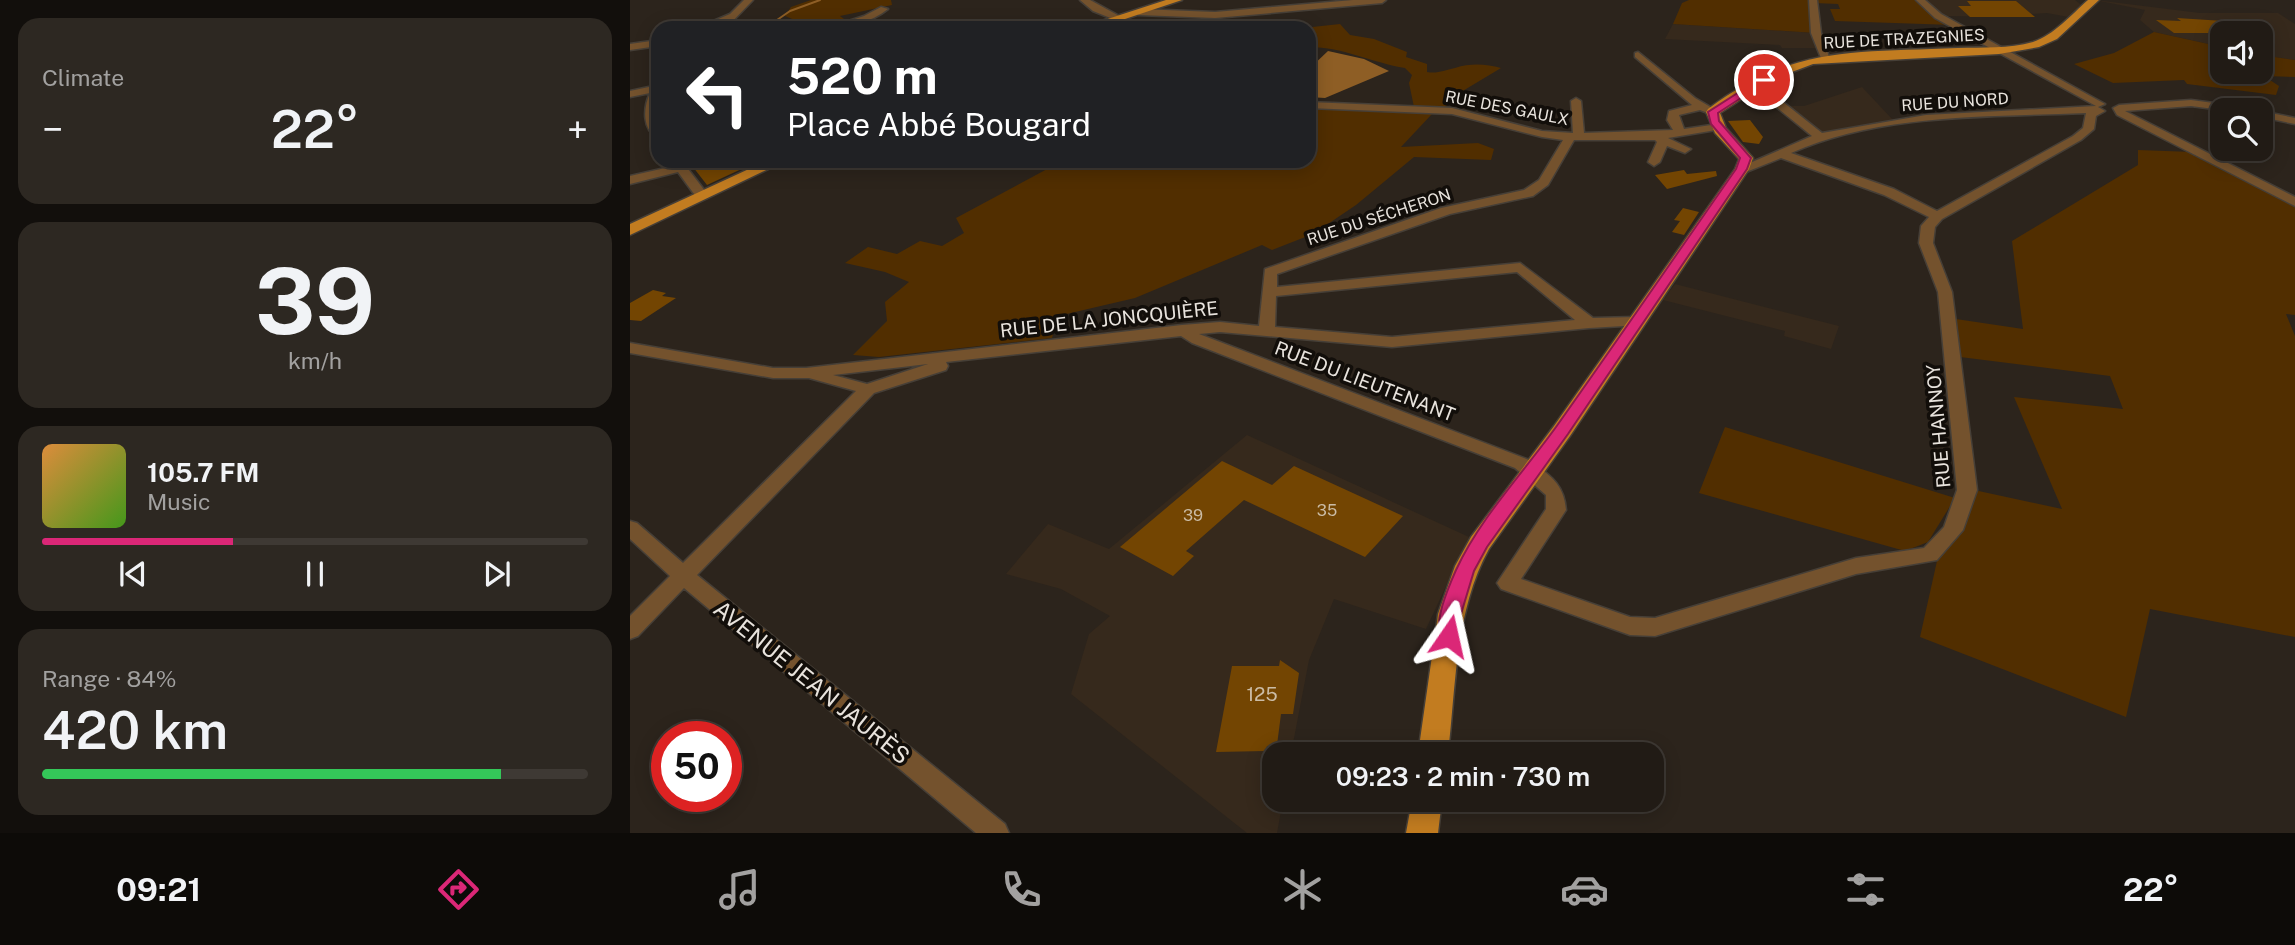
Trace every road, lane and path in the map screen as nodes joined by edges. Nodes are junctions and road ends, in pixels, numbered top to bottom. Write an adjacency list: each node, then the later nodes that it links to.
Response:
1 (749, 0): 11 (street)
2 (1084, 0): 13 (street)
3 (1177, 0): 10 (main road)
4 (1381, 0): 9 (street)
5 (1812, 0): 22 (street)
6 (1920, 0): 20 (street)
7 (2094, 0): 20 (main road, RUE DE TRAZEGNIES)
8 (884, 9): 16 (street)
9 (1297, 9): 10 (street); 12 (street)
10 (1139, 12): 13 (main road)
11 (735, 14): 14 (street); 15 (street)
12 (1326, 17)
13 (1118, 18): 17 (main road)
14 (718, 21)
15 (728, 21)
16 (851, 21)
17 (1108, 21)
18 (651, 44): 19 (street)
19 (630, 47)
20 (1999, 50): 22 (main road, RUE DE TRAZEGNIES); 30 (street)
21 (1638, 55): 31 (street)
22 (1826, 58): 24 (main road, RUE DE TRAZEGNIES)
23 (651, 90): 25 (street)
24 (1741, 93): 31 (main road, RUE DE TRAZEGNIES); 40 (street)
25 (630, 94)
26 (651, 99): 35 (street)
27 (1576, 101): 38 (street)
28 (1316, 106): 38 (street, RUE DES GAULX)
29 (2210, 106): 32 (street)
30 (2097, 108): 32 (street); 40 (street, RUE DU NORD); 51 (street)
31 (1706, 109): 36 (main road); 37 (street)
32 (2120, 111): 50 (street)
33 (2273, 116): 34 (street)
34 (2295, 121)
35 (651, 123)
36 (1718, 127): 37 (street, RUE DES GAULX); 47 (main road)
37 (1680, 132): 39 (street, RUE DES GAULX)
38 (1575, 137): 39 (street, RUE DES GAULX); 53 (street, RUE DU SÉCHERON)
39 (1659, 137): 41 (street, RUE DES GAULX); 43 (street)
40 (1820, 137): 42 (street, RUE DU NORD)
41 (1685, 149)
42 (1782, 154): 47 (street, RUE DU NORD); 51 (street)
43 (1654, 162)
44 (668, 168): 48 (street)
45 (680, 168): 49 (street)
46 (762, 168): 49 (main road)
47 (1742, 169): 54 (main road)
48 (630, 180)
49 (702, 195): 52 (main road)
50 (2295, 202)
51 (1937, 216): 62 (street, RUE HANNOY)
52 (630, 230)
53 (1270, 292): 55 (street); 57 (street, RUE DU SÉCHERON)
54 (1636, 322): 55 (street, RUE DE LA JONCQUIÈRE); 62 (main road)
55 (1589, 323): 57 (street, RUE DE LA JONCQUIÈRE)
56 (1182, 330): 57 (street, RUE DE LA JONCQUIÈRE); 59 (street, RUE DE LA JONCQUIÈRE); 62 (street, RUE DU LIEUTENANT)
57 (1267, 330)
58 (630, 348): 60 (street, RUE DE LA JONCQUIÈRE)
59 (976, 354): 60 (street, RUE DE LA JONCQUIÈRE); 61 (street)
60 (806, 373): 61 (street)
61 (868, 389): 64 (street)
62 (1532, 471): 66 (main road)
63 (630, 528): 64 (street, AVENUE JEAN JAURÈS)
64 (684, 576): 65 (street); 68 (street, AVENUE JEAN JAURÈS)
65 (630, 630)
66 (1435, 742)
67 (1425, 812): 69 (main road)
68 (996, 833)
69 (1422, 833)

